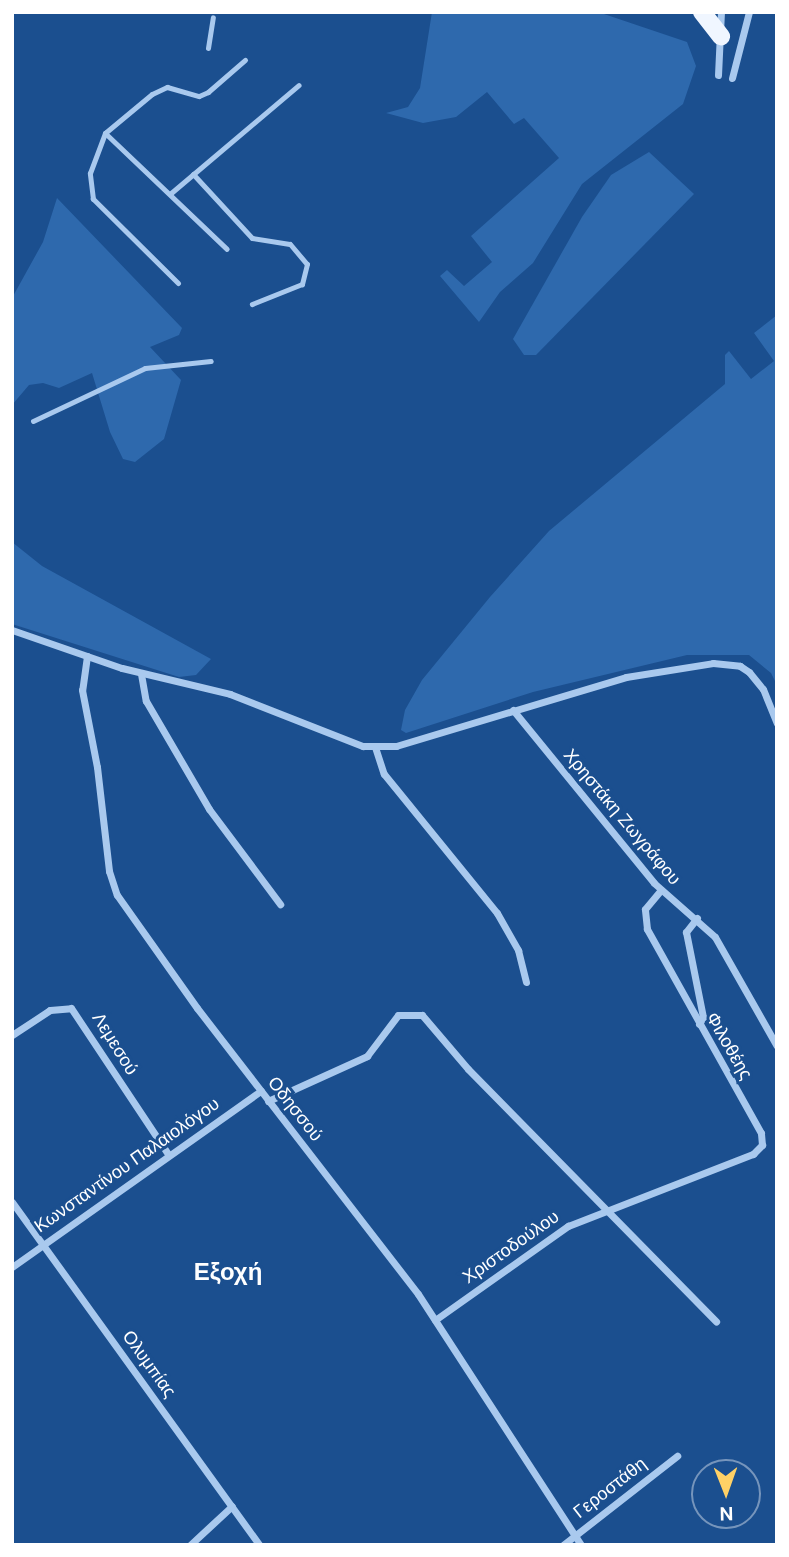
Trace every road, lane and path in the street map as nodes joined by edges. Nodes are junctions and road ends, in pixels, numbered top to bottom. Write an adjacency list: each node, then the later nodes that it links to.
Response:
1 (702, 12): 5 (main road)
2 (721, 12): 5 (street)
3 (749, 12): 9 (street)
4 (213, 17): 6 (lane)
5 (721, 36): 8 (street)
6 (208, 48)
7 (245, 60): 11 (lane)
8 (718, 75)
9 (732, 78)
10 (299, 85): 12 (lane)
11 (105, 133): 13 (lane); 15 (lane)
12 (193, 174): 13 (lane); 16 (lane)
13 (171, 193): 14 (lane)
14 (227, 249)
15 (178, 283)
16 (252, 304)
17 (211, 361): 18 (lane)
18 (33, 421)
19 (12, 630): 20 (street)
20 (87, 656): 21 (street); 32 (street, Οδησσού)
21 (141, 674): 24 (street); 26 (street)
22 (513, 710): 23 (street); 24 (street); 25 (street, Χρηστάκη Ζωγράφου)
23 (777, 723)
24 (375, 747): 28 (street)
25 (661, 890): 27 (street, Χρηστάκη Ζωγράφου); 29 (street, Φιλοθέης)
26 (280, 904)
27 (697, 918): 29 (street); 31 (street, Χρηστάκη Ζωγράφου)
28 (526, 982)
29 (699, 1024): 36 (street, Φιλοθέης)
30 (12, 1035): 34 (street, Λεμεσού)
31 (777, 1046)
32 (261, 1091): 33 (street, Οδησσού); 34 (street, Κωνσταντίνου Παλαιολόγου)
33 (268, 1101): 36 (street); 39 (street, Οδησσού)
34 (168, 1154): 37 (street, Κωνσταντίνου Παλαιολόγου)
35 (12, 1202): 37 (street, Ολυμπίας)
36 (608, 1209): 39 (street, Χριστοδούλου); 40 (street)
37 (43, 1242): 38 (street, Κωνσταντίνου Παλαιολόγου); 42 (street, Ολυμπίας)
38 (12, 1267)
39 (435, 1320): 43 (street, Οδησσού)
40 (716, 1321)
41 (677, 1456): 43 (street, Γεροστάθη)
42 (232, 1506): 44 (street); 45 (street, Ολυμπίας)
43 (574, 1536): 46 (street, Γεροστάθη); 47 (street, Οδησσού)
44 (190, 1545)
45 (260, 1545)
46 (563, 1545)
47 (581, 1545)

